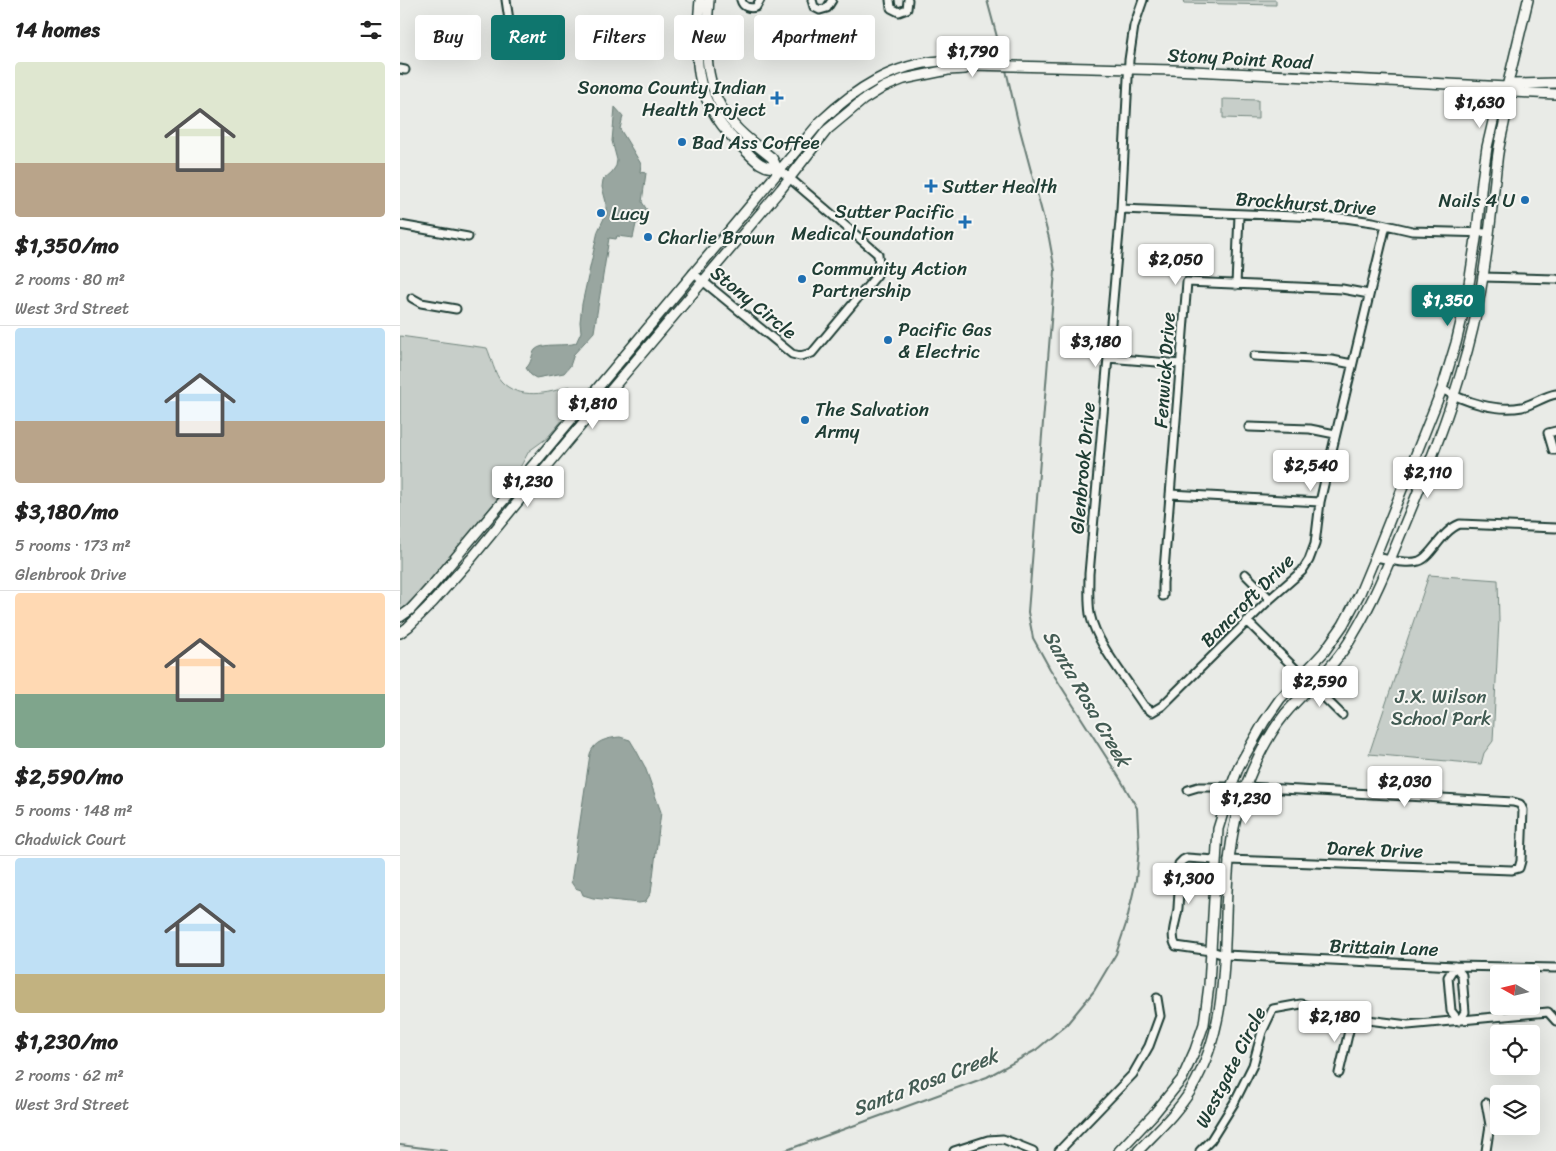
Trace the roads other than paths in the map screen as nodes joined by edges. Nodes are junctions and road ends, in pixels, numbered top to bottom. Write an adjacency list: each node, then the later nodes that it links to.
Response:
1 (506, 0): 12 (street)
2 (700, 0): 18 (main road)
3 (709, 0): 18 (main road)
4 (740, 0): 5 (street)
5 (760, 0)
6 (812, 0): 7 (street)
7 (832, 0)
8 (890, 0): 9 (street)
9 (908, 0)
10 (1143, 0): 14 (street, Glenbrook Drive)
11 (1528, 0): 16 (main road)
12 (508, 15)
13 (971, 65): 14 (main road, Stony Point Road); 18 (main road, Stony Point Road); 19 (main road, Stony Point Road)
14 (1129, 70): 16 (main road, Stony Point Road); 20 (street, Glenbrook Drive)
15 (1556, 83): 16 (main road, Stony Point Road)
16 (1507, 87): 17 (main road, Stony Point Road); 24 (main road); 25 (main road)
17 (1556, 94)
18 (778, 169): 19 (street, Stony Circle); 27 (main road, Stony Point Road)
19 (789, 178): 30 (main road, Stony Point Road); 30 (street, Stony Circle)
20 (1121, 210): 21 (street, Brockhurst Drive); 36 (street, Glenbrook Drive)
21 (1239, 215): 23 (street, Brockhurst Drive); 31 (street)
22 (400, 225): 26 (street)
23 (1386, 225): 24 (street, Brockhurst Drive); 32 (street, Bancroft Drive)
24 (1477, 232): 25 (street, Brockhurst Drive); 39 (main road)
25 (1489, 233): 28 (main road)
26 (468, 237)
27 (693, 273): 30 (street, Stony Circle); 54 (main road, Stony Point Road)
28 (1482, 277): 29 (street); 41 (main road)
29 (1556, 279)
30 (702, 281): 56 (main road, Stony Point Road)
31 (1236, 285): 32 (street, Fenwick Drive); 37 (street, Fenwick Drive)
32 (1369, 294): 38 (street, Bancroft Drive)
33 (412, 298): 34 (street)
34 (456, 308)
35 (1254, 356): 38 (street)
36 (1108, 358): 37 (street); 59 (street, Glenbrook Drive)
37 (1181, 364): 46 (street, Fenwick Drive)
38 (1352, 364): 44 (street, Bancroft Drive)
39 (1442, 389): 41 (street); 49 (main road)
40 (1556, 394): 41 (street)
41 (1454, 396): 50 (main road)
42 (1249, 427): 44 (street)
43 (1556, 431): 45 (street)
44 (1335, 434): 47 (street, Bancroft Drive)
45 (1556, 450)
46 (1170, 494): 47 (street); 52 (street, Fenwick Drive)
47 (1320, 502): 53 (street, Bancroft Drive)
48 (1556, 528): 50 (street)
49 (1375, 557): 50 (street); 57 (main road)
50 (1390, 560): 58 (main road)
51 (1245, 574): 53 (street)
52 (1163, 596)
53 (1270, 599): 55 (street, Bancroft Drive)
54 (400, 617)
55 (1247, 621): 57 (street); 59 (street, Bancroft Drive)
56 (400, 632)
57 (1302, 676): 58 (street); 61 (main road)
58 (1312, 686): 60 (street); 62 (main road)
59 (1152, 712)
60 (1342, 715)
61 (1231, 787): 62 (street); 63 (street); 64 (main road)
62 (1246, 787): 65 (main road); 65 (street, Darek Drive)
63 (1188, 790)
64 (1215, 860): 66 (main road); 66 (street, Brittain Lane)
65 (1228, 860): 67 (main road)
66 (1211, 951): 67 (street, Brittain Lane); 80 (main road)
67 (1225, 956): 68 (street, Brittain Lane); 81 (main road)
68 (1455, 966): 69 (street, Brittain Lane); 72 (street); 72 (street)
69 (1556, 968)
70 (1157, 998): 79 (street)
71 (1352, 1018): 72 (street, Westgate Circle); 74 (street); 82 (street, Westgate Circle)
72 (1459, 1021): 73 (street, Westgate Circle)
73 (1556, 1021)
74 (1339, 1072)
75 (1486, 1103): 83 (street)
76 (1023, 1148): 77 (street); 78 (street)
77 (954, 1151)
78 (1033, 1151)
79 (1059, 1151)
80 (1119, 1151)
81 (1138, 1151)
82 (1200, 1151)
83 (1486, 1151)

